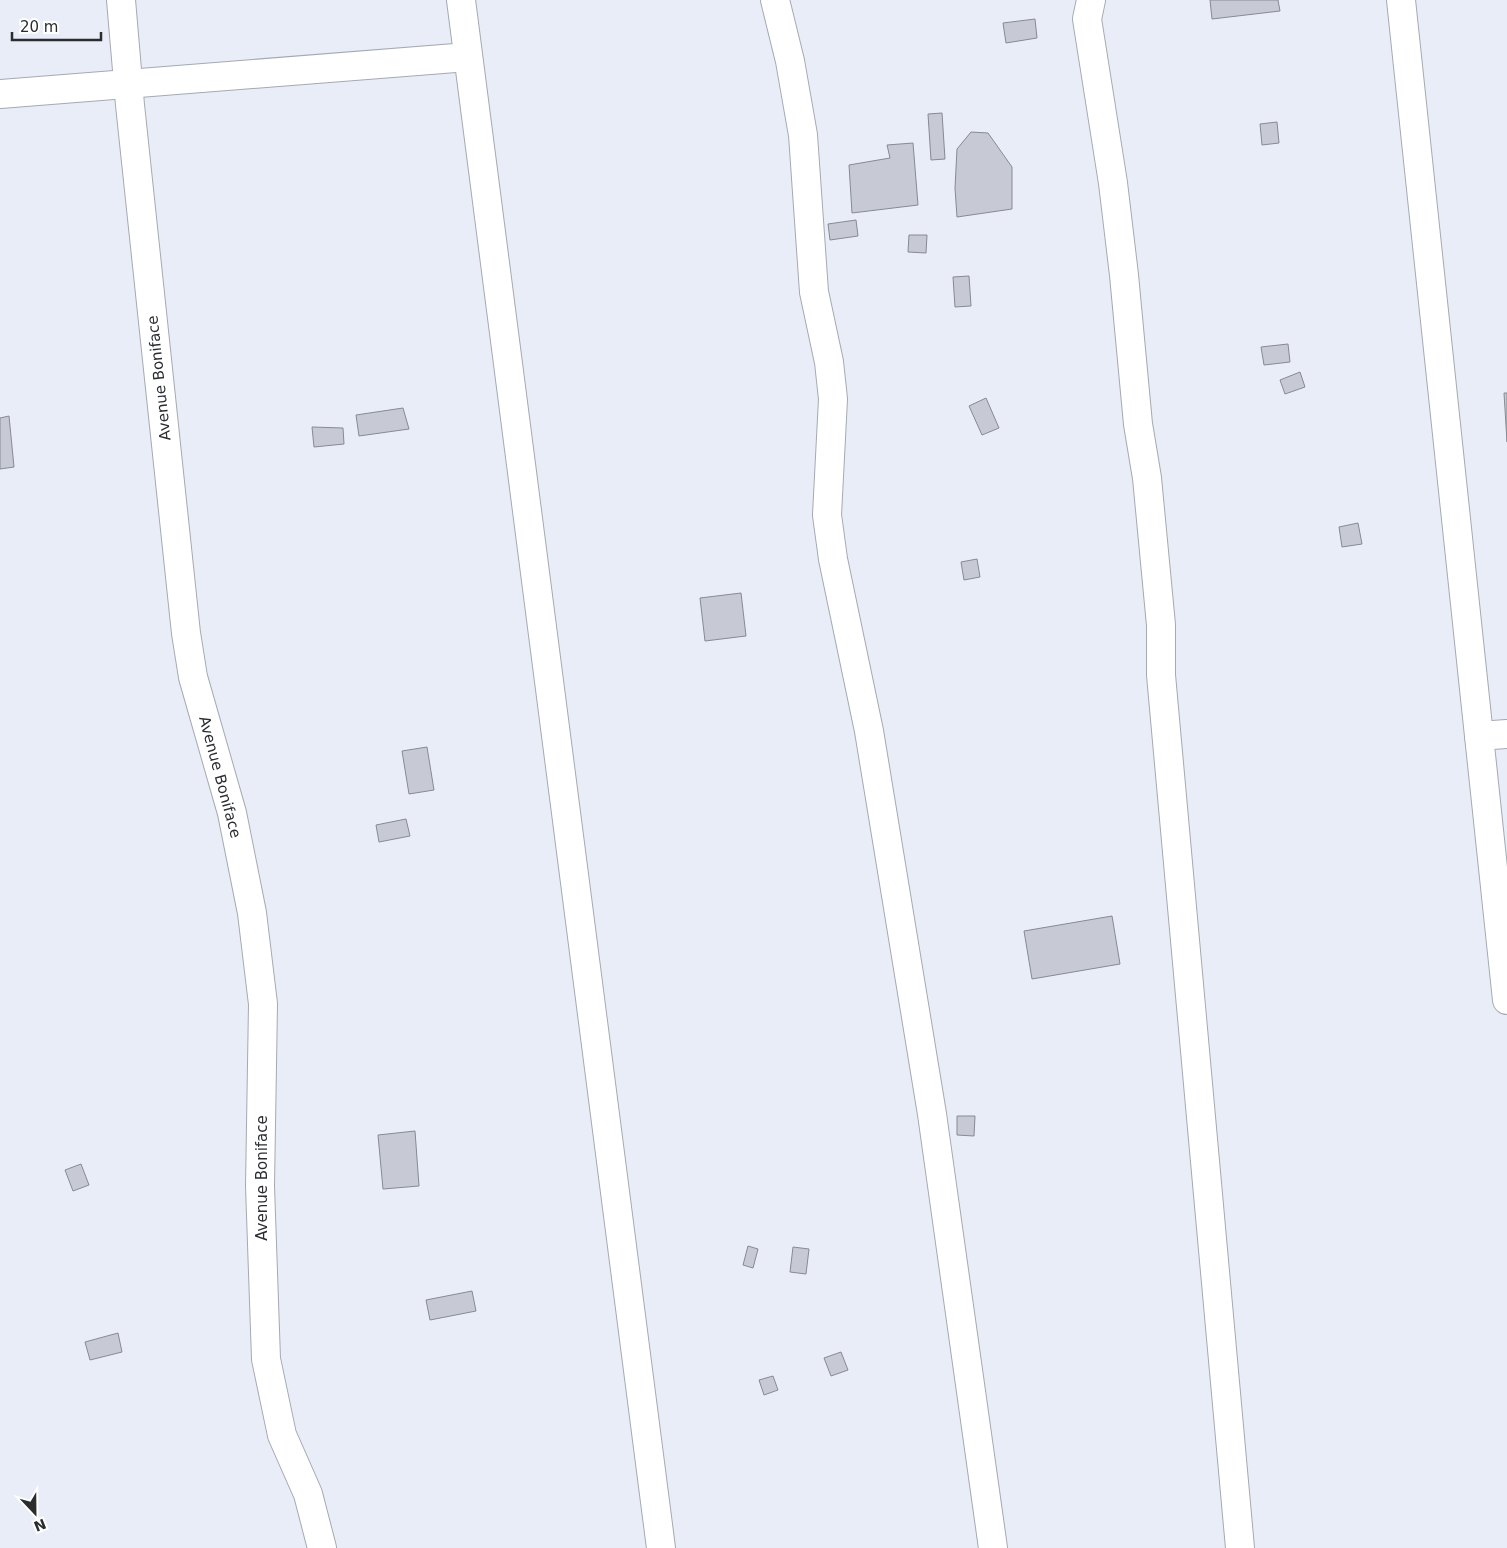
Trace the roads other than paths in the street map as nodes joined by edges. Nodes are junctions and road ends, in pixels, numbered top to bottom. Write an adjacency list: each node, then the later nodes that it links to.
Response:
1 (121, 0): 7 (street, Avenue Boniface)
2 (461, 0): 6 (street)
3 (775, 0): 14 (street)
4 (1091, 0): 15 (street)
5 (1401, 0): 10 (street)
6 (468, 57): 7 (street); 13 (street)
7 (129, 84): 8 (street); 12 (street, Avenue Boniface)
8 (0, 94)
9 (1507, 734): 10 (street)
10 (1479, 736): 11 (street)
11 (1507, 1000)
12 (322, 1548)
13 (661, 1548)
14 (993, 1548)
15 (1240, 1548)

